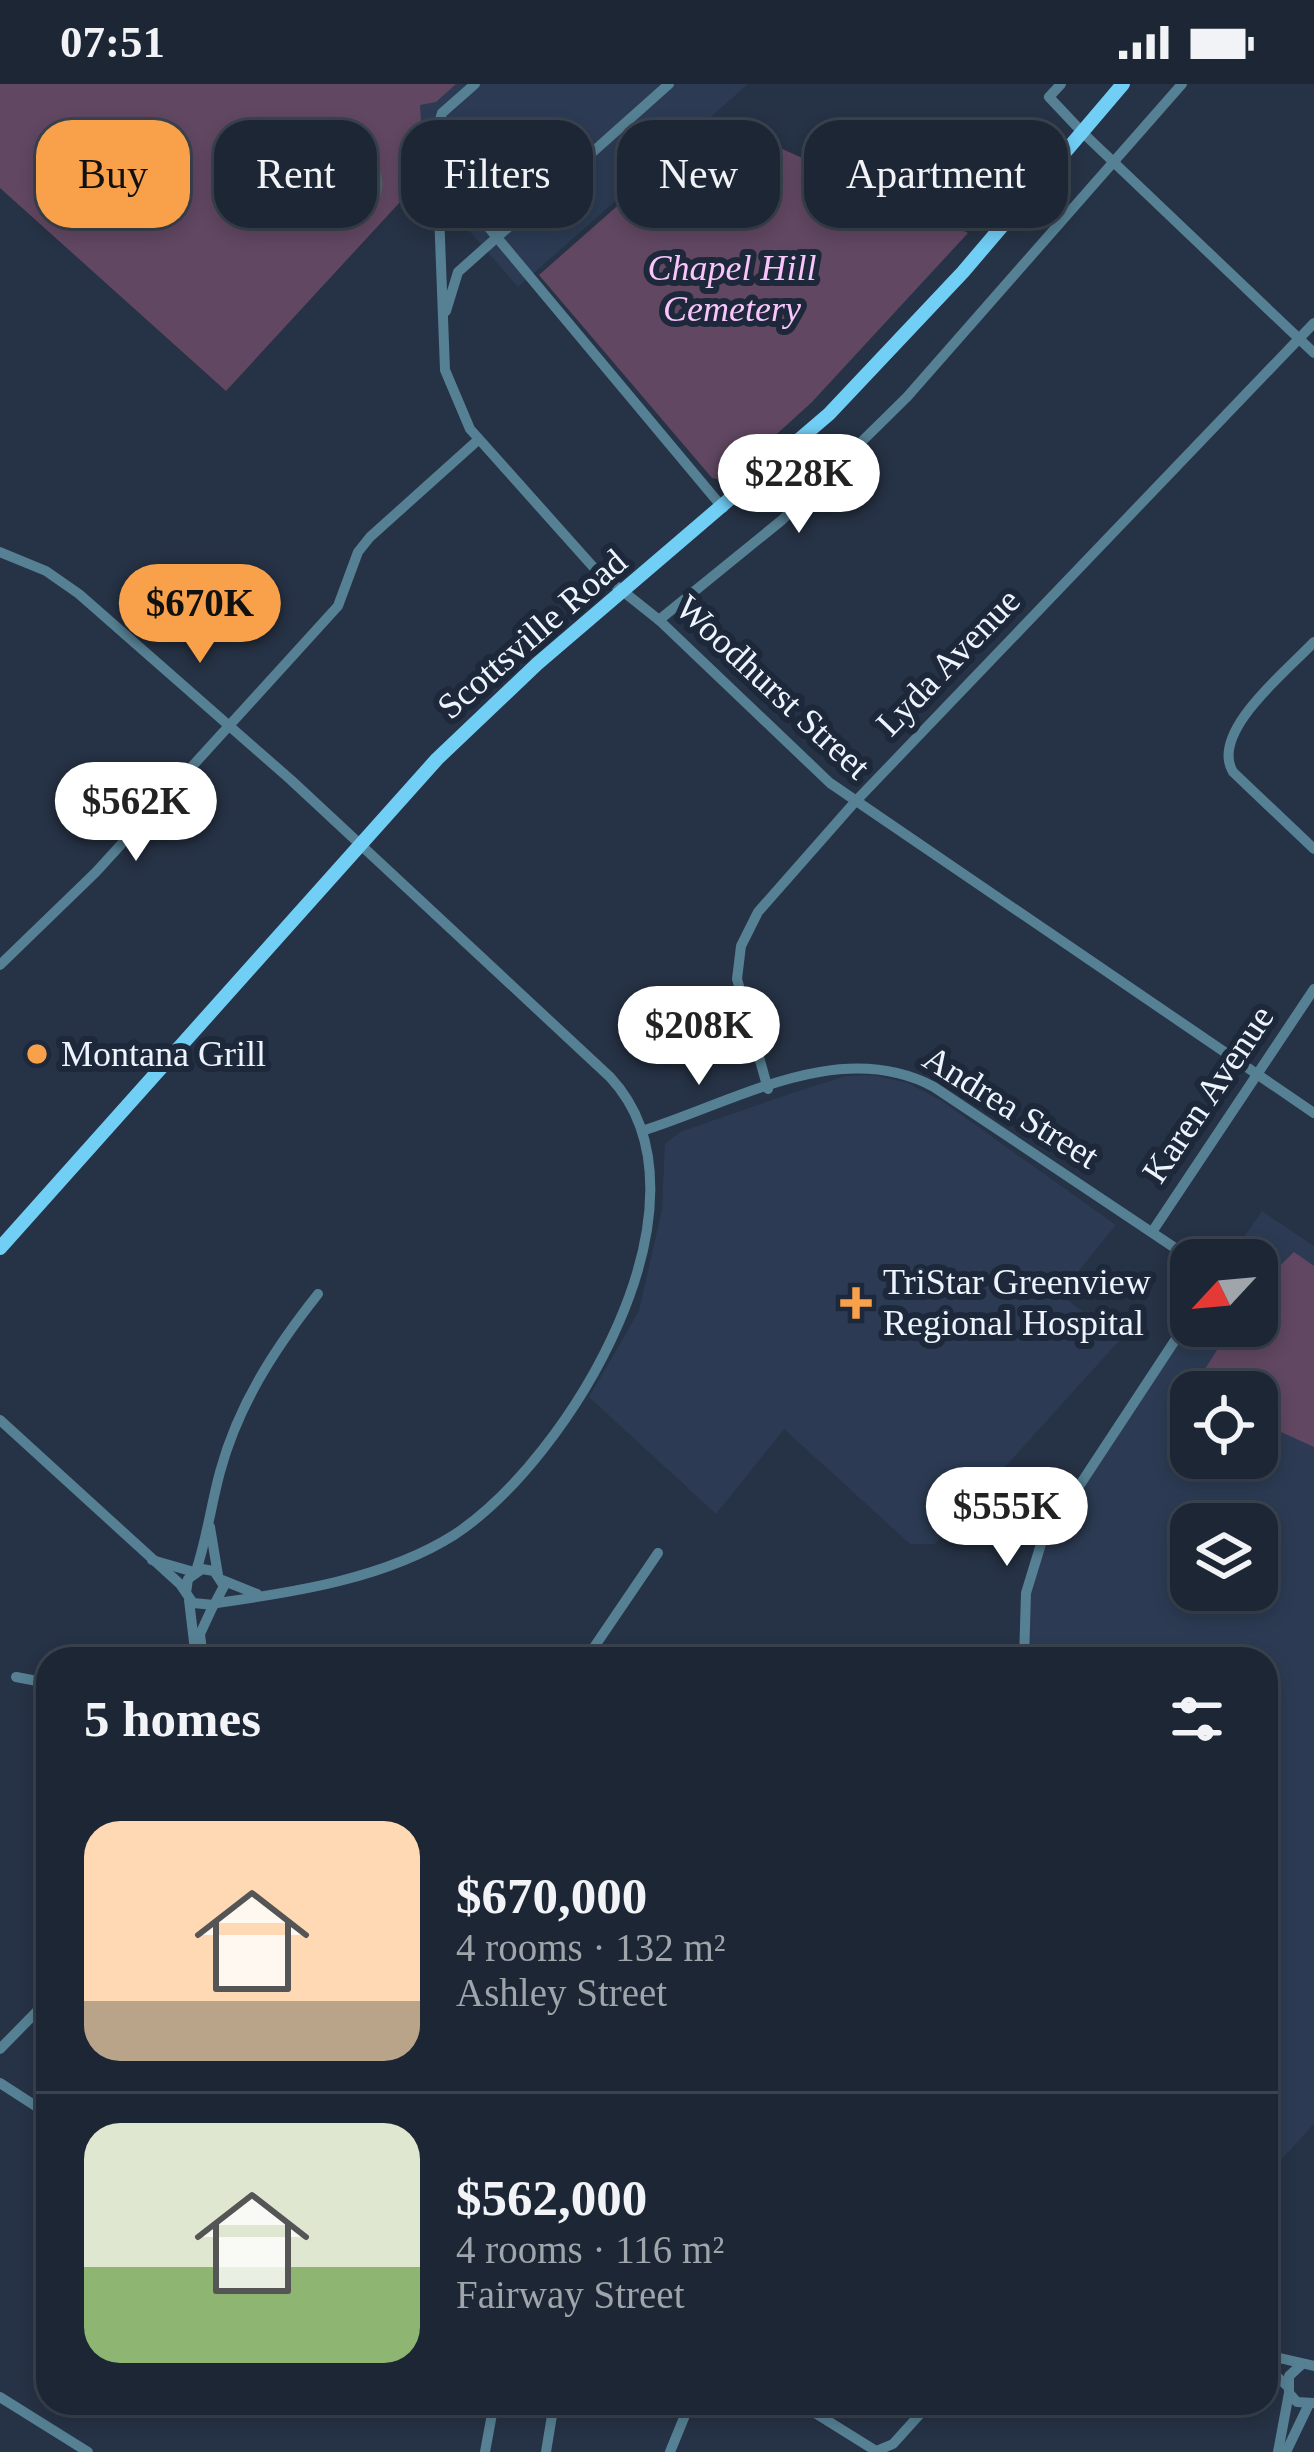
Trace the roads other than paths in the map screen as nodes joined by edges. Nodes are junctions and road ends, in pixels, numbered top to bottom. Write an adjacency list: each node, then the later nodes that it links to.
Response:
1 (475, 84): 6 (street, Woodhurst Street)
2 (669, 84): 11 (street)
3 (1061, 84): 7 (street)
4 (1123, 84): 7 (main road, Scottsville Road)
5 (1182, 84): 8 (street)
6 (440, 120)
7 (1082, 133): 8 (street); 17 (main road, Scottsville Road)
8 (1116, 165): 14 (street); 20 (street)
9 (439, 228): 13 (street, Woodhurst Street)
10 (488, 228): 11 (street)
11 (495, 236): 13 (street); 17 (street)
12 (1314, 323): 14 (street, Lyda Avenue)
13 (442, 326): 16 (street, Woodhurst Street)
14 (1299, 339): 15 (street); 23 (street, Lyda Avenue)
15 (1314, 353)
16 (478, 440): 19 (street, Woodhurst Street); 22 (street)
17 (723, 508): 19 (main road, Scottsville Road)
18 (0, 552): 22 (street)
19 (622, 592): 20 (street, Woodhurst Street); 24 (main road, Scottsville Road)
20 (658, 620): 23 (street, Woodhurst Street)
21 (1314, 643): 25 (street)
22 (229, 724): 24 (street); 26 (street)
23 (854, 802): 28 (street, Woodhurst Street); 29 (street, Lyda Avenue)
24 (359, 845): 31 (street); 34 (main road, Scottsville Road)
25 (1314, 849)
26 (0, 964)
27 (1314, 989): 28 (street, Karen Avenue)
28 (1257, 1074): 30 (street, Woodhurst Street); 32 (street, Karen Avenue)
29 (768, 1089): 31 (street, Andrea Street); 32 (street, Andrea Street)
30 (1314, 1112)
31 (645, 1130): 43 (street)
32 (1151, 1232): 33 (street, Andrea Street)
33 (1170, 1245)
34 (0, 1248)
35 (318, 1294): 38 (street)
36 (1171, 1347): 49 (street)
37 (0, 1420): 40 (street)
38 (210, 1527): 41 (street); 42 (street)
39 (658, 1552): 48 (street)
40 (149, 1559): 41 (street); 44 (street)
41 (195, 1571): 42 (street); 44 (street)
42 (220, 1578): 43 (street); 45 (street)
43 (260, 1595): 45 (street)
44 (188, 1596): 45 (street); 46 (street)
45 (216, 1604): 47 (street)
46 (197, 1647)
47 (199, 1647)
48 (594, 1647)
49 (1024, 1647)
50 (16, 1677): 51 (street)
51 (36, 1681)
52 (36, 2012): 53 (street)
53 (0, 2049)
54 (0, 2083): 55 (street)
55 (36, 2106)
56 (1314, 2354): 57 (street)
57 (1306, 2365): 59 (street)
58 (1278, 2379): 59 (street)
59 (1288, 2390): 61 (street); 71 (street)
60 (0, 2397): 67 (street)
61 (1311, 2403): 71 (street)
62 (492, 2415): 68 (street)
63 (552, 2415): 69 (street)
64 (685, 2415): 70 (street)
65 (819, 2415): 66 (street)
66 (919, 2415)
67 (88, 2452)
68 (485, 2452)
69 (546, 2452)
70 (670, 2452)
71 (1282, 2452)

